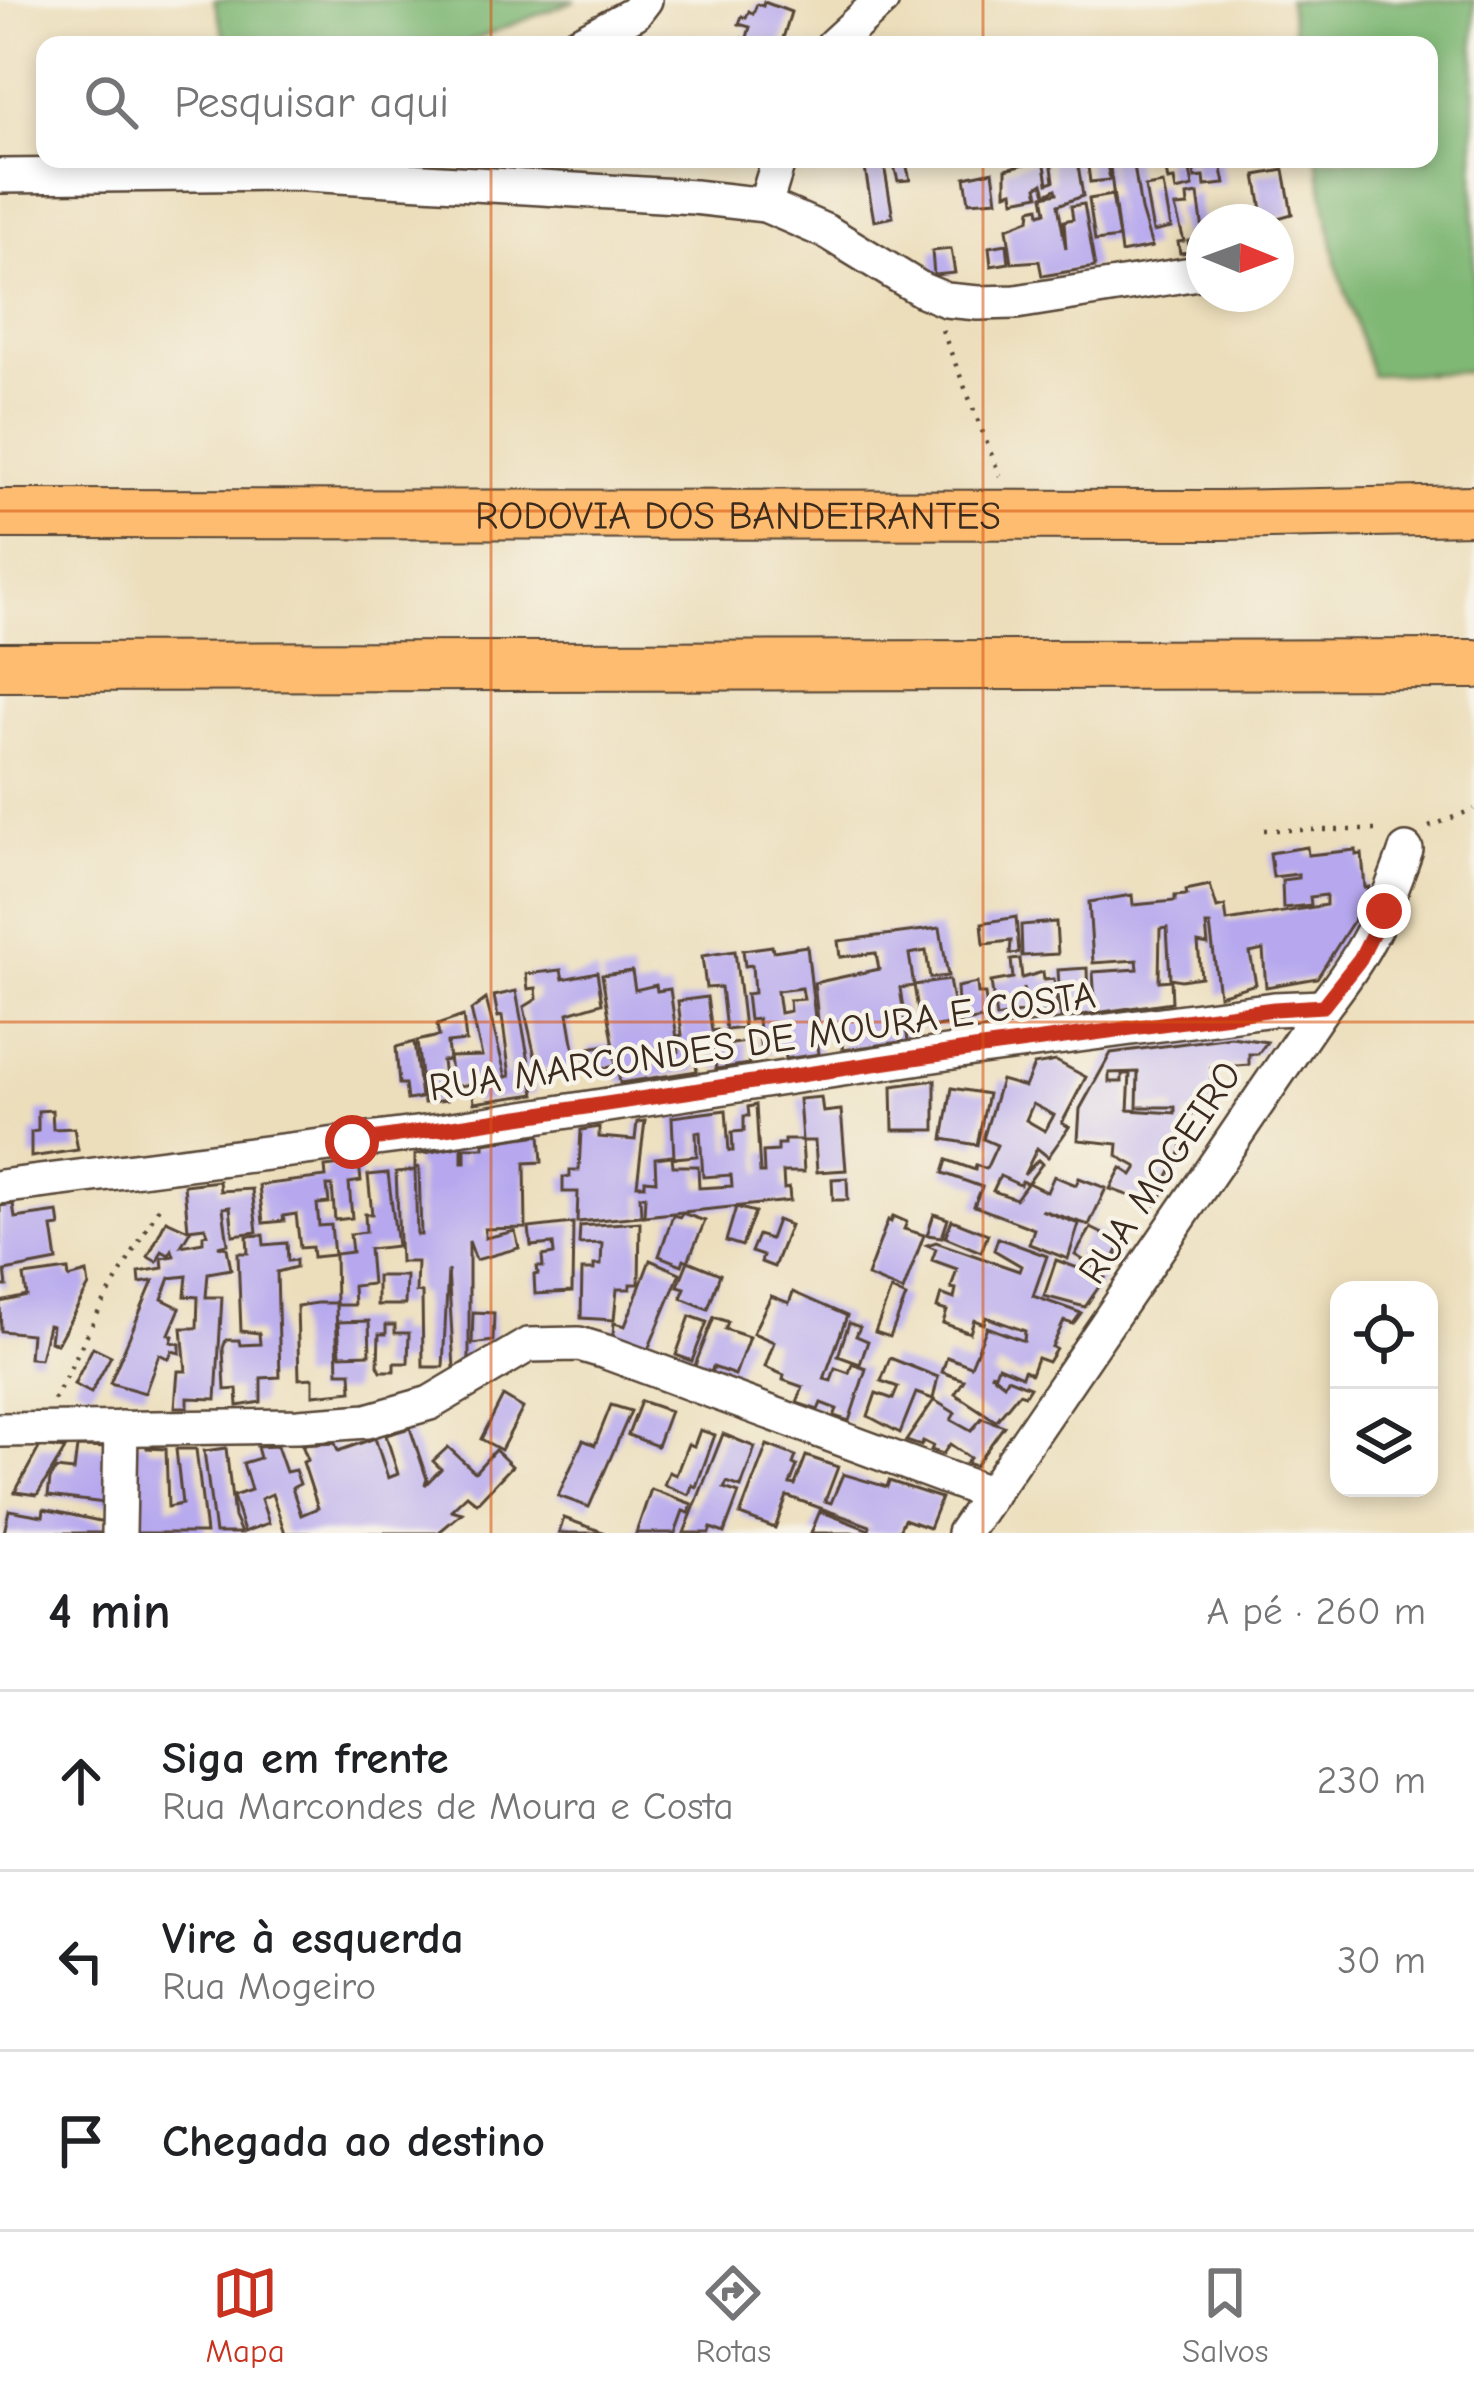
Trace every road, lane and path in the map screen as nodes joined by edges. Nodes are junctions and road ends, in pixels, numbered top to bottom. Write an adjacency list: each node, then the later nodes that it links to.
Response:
1 (644, 0): 3 (street)
2 (882, 0): 4 (street)
3 (592, 36)
4 (843, 36)
5 (302, 168): 7 (street)
6 (776, 168): 9 (street)
7 (289, 172): 8 (street); 9 (street)
8 (0, 176)
9 (764, 205): 11 (street)
10 (1186, 275): 11 (street)
11 (922, 290): 14 (path)
12 (1474, 510): 14 (highway, RODOVIA DOS BANDEIRANTES)
13 (0, 514): 14 (highway, RODOVIA DOS BANDEIRANTES)
14 (1015, 515)
15 (1474, 664): 16 (highway)
16 (0, 668)
17 (1474, 808): 19 (path)
18 (1264, 830): 19 (path)
19 (1410, 836): 20 (street, RUA MOGEIRO)
20 (1323, 1006): 21 (street, RUA MARCONDES DE MOURA E COSTA); 26 (street, RUA MOGEIRO)
21 (171, 1165): 22 (street, RUA MARCONDES DE MOURA E COSTA); 24 (path)
22 (0, 1187)
23 (121, 1428): 24 (street); 26 (street); 27 (street)
24 (47, 1429): 25 (street)
25 (0, 1430)
26 (991, 1494): 28 (street, RUA MOGEIRO)
27 (119, 1533)
28 (964, 1533)

